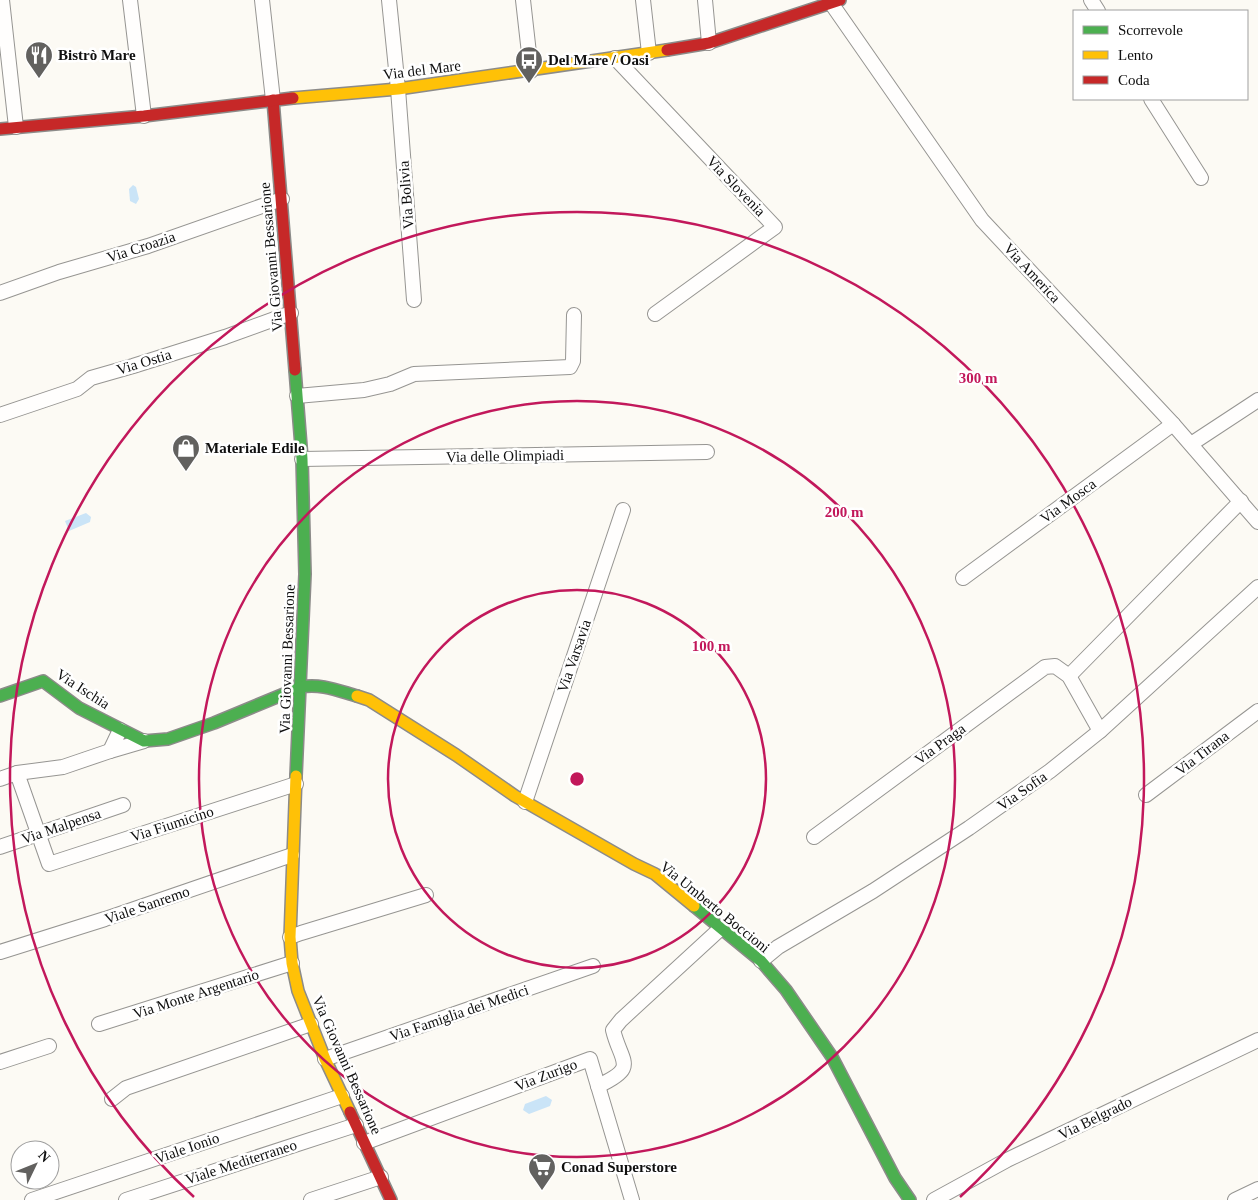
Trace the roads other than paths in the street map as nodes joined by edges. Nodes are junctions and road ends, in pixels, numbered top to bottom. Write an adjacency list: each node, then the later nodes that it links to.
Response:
1 (2, 0): 17 (street)
2 (130, 0): 16 (street)
3 (262, 0): 14 (street)
4 (389, 0): 13 (street, Via Bolivia)
5 (523, 0): 12 (street)
6 (643, 0): 10 (street)
7 (705, 0): 9 (street)
8 (835, 1): 9 (street, Via del Mare); 29 (street, Via America)
9 (709, 42): 10 (street, Via del Mare)
10 (649, 53): 11 (street, Via del Mare)
11 (615, 58): 12 (street, Via del Mare); 24 (street, Via Slovenia)
12 (531, 71): 13 (street, Via del Mare)
13 (398, 89): 14 (street, Via del Mare); 22 (street, Via Bolivia)
14 (273, 100): 16 (street, Via del Mare); 20 (street, Via Giovanni Bessarione)
15 (1152, 100): 19 (street)
16 (144, 116): 17 (street, Via del Mare)
17 (16, 127): 18 (street, Via del Mare)
18 (0, 129)
19 (1201, 178)
20 (282, 199): 21 (street, Via Croazia); 23 (street, Via Giovanni Bessarione)
21 (0, 293)
22 (414, 300)
23 (291, 313): 26 (street, Via Giovanni Bessarione); 28 (street, Via Ostia)
24 (655, 314)
25 (574, 315): 26 (street)
26 (297, 396): 32 (street, Via Giovanni Bessarione)
27 (1258, 400): 30 (street)
28 (0, 415)
29 (1173, 424): 30 (street, Via America); 36 (street, Via Mosca)
30 (1191, 444): 33 (street, Via America)
31 (708, 452): 32 (street, Via delle Olimpiadi)
32 (302, 459): 39 (street, Via Giovanni Bessarione)
33 (1241, 501): 35 (street, Via America); 38 (street)
34 (623, 510): 50 (street, Via Varsavia)
35 (1258, 522)
36 (964, 578)
37 (1258, 587): 43 (street, Via Sofia)
38 (1069, 676): 43 (street); 53 (street, Via Praga)
39 (301, 687): 44 (street); 48 (street, Via Giovanni Bessarione); 50 (street, Via Umberto Boccioni)
40 (0, 696): 42 (street, Via Ischia)
41 (1258, 711): 49 (street, Via Tirana)
42 (120, 730): 44 (street); 45 (street)
43 (1100, 731): 60 (street, Via Sofia)
44 (144, 741): 45 (street)
45 (110, 751): 46 (street)
46 (17, 773): 47 (street); 52 (street)
47 (0, 779)
48 (296, 784): 52 (street, Via Fiumicino); 55 (street, Via Giovanni Bessarione)
49 (1146, 796)
50 (525, 802): 57 (street, Via Umberto Boccioni)
51 (123, 805): 52 (street, Via Malpensa)
52 (38, 834): 54 (street, Via Malpensa)
53 (814, 837)
54 (0, 847)
55 (292, 855): 58 (street, Via Giovanni Bessarione); 59 (street, Viale Sanremo)
56 (426, 895): 58 (street)
57 (720, 929): 60 (street, Via Umberto Boccioni); 69 (street)
58 (290, 937): 61 (street, Via Giovanni Bessarione)
59 (0, 952)
60 (761, 962): 81 (street, Via Umberto Boccioni)
61 (292, 963): 63 (street, Via Monte Argentario); 64 (street, Via Giovanni Bessarione)
62 (593, 966): 67 (street, Via Famiglia dei Medici)
63 (99, 1024)
64 (311, 1024): 67 (street, Via Giovanni Bessarione); 71 (street)
65 (1258, 1040): 82 (street, Via Belgrado)
66 (49, 1046): 68 (street)
67 (325, 1059): 70 (street, Via Giovanni Bessarione)
68 (0, 1062)
69 (598, 1086): 73 (street, Via Zurigo); 80 (street, Via Zurigo)
70 (342, 1096): 72 (street, Via Giovanni Bessarione); 76 (street, Viale Ionio)
71 (112, 1099)
72 (356, 1125): 73 (street, Via Giovanni Bessarione); 77 (street, Viale Mediterraneo)
73 (364, 1143): 74 (street, Via Giovanni Bessarione)
74 (381, 1177): 78 (street); 79 (street, Via Giovanni Bessarione)
75 (1258, 1189): 83 (street)
76 (32, 1200)
77 (126, 1200)
78 (312, 1200)
79 (391, 1200)
80 (632, 1200)
81 (910, 1200)
82 (934, 1200)
83 (1235, 1200)

